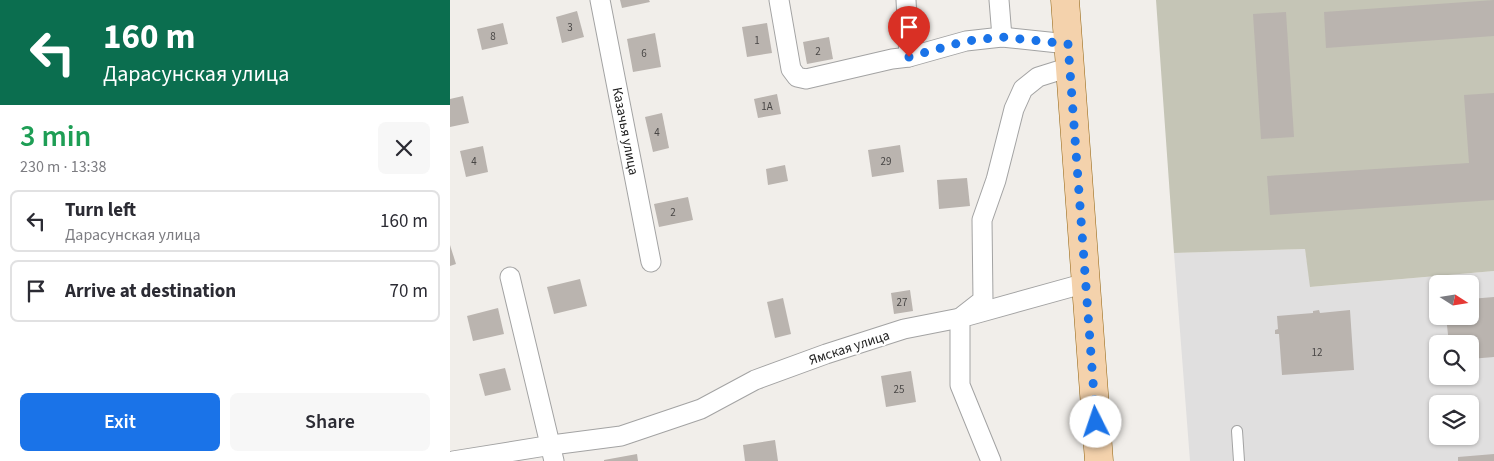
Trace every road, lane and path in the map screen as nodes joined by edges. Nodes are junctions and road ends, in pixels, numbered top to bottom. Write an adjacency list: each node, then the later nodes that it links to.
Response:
1 (600, 0): 9 (street, Казачья улица)
2 (779, 0): 8 (street)
3 (906, 0): 8 (street)
4 (999, 0): 6 (street)
5 (1065, 0): 7 (main road)
6 (1002, 37): 7 (street); 8 (street)
7 (1069, 55): 11 (main road); 12 (street, Ямская улица)
8 (909, 57)
9 (651, 262)
10 (510, 277): 14 (street)
11 (1086, 283): 12 (street); 17 (main road)
12 (960, 318): 14 (street, Ямская улица); 16 (street)
13 (1237, 430): 18 (lane)
14 (553, 453): 15 (street, Ямская улица)
15 (453, 461)
16 (991, 461)
17 (1099, 461)
18 (1239, 461)

